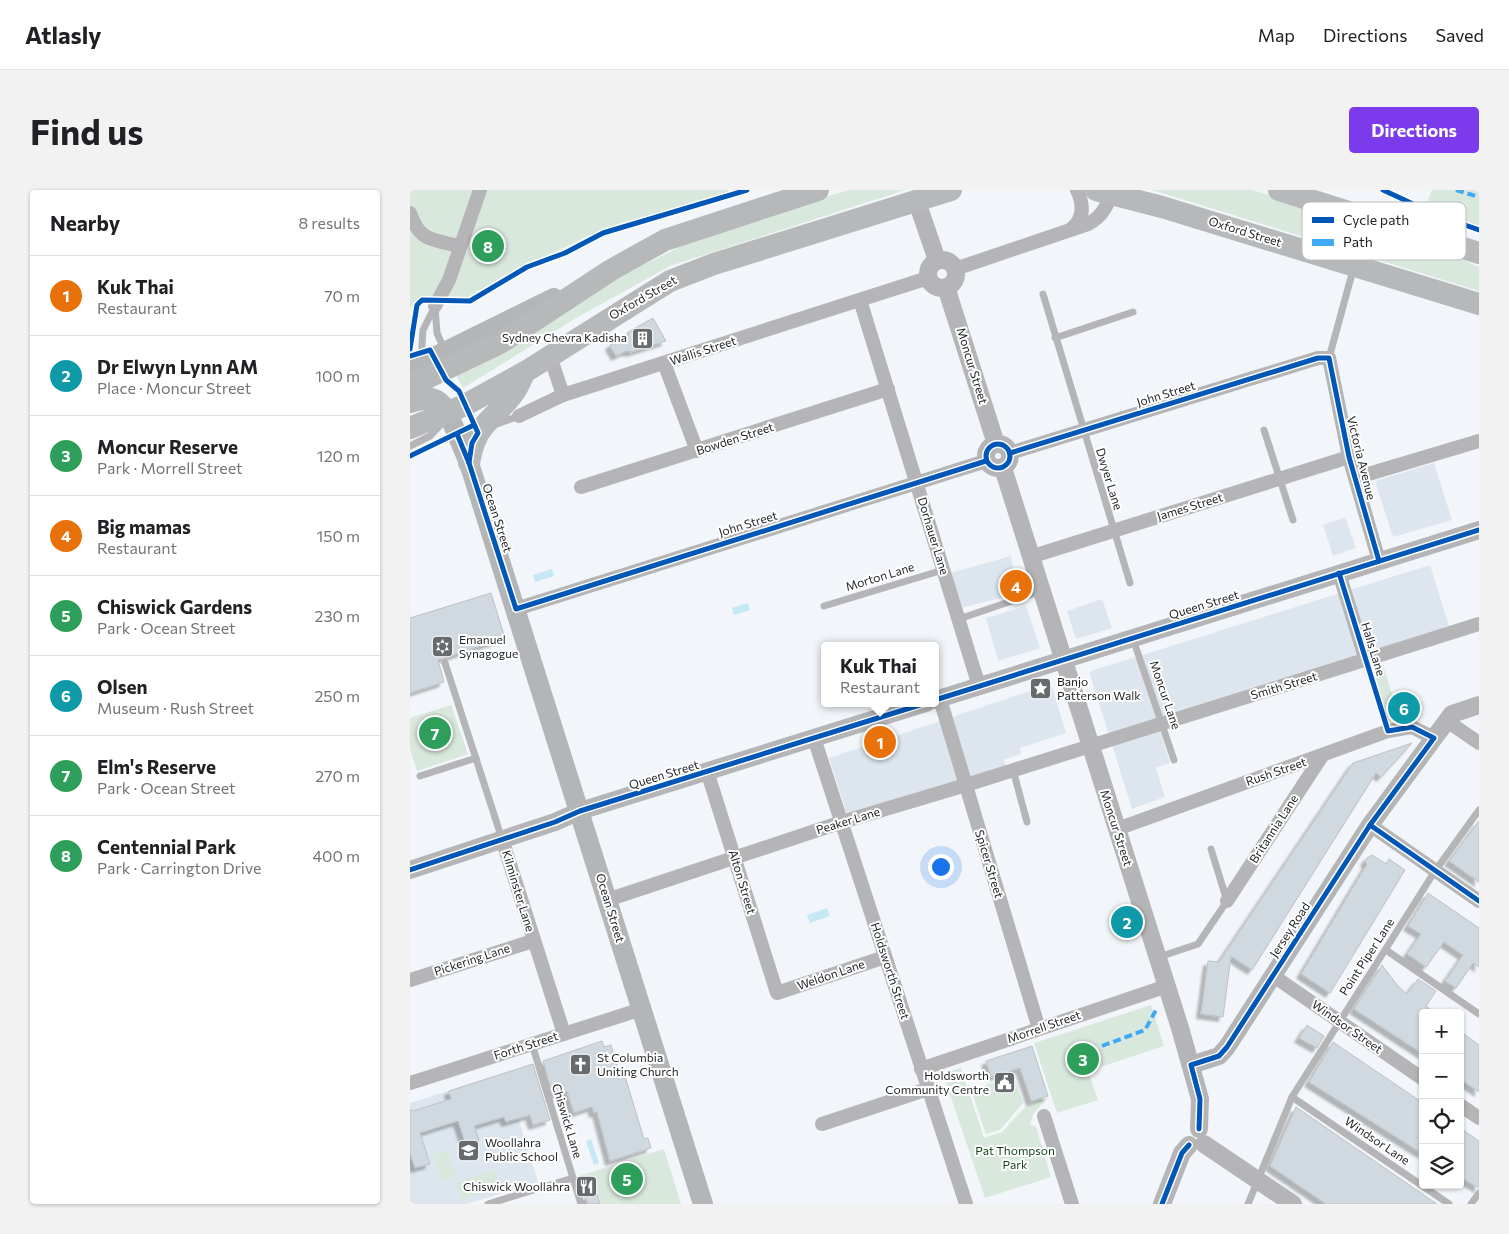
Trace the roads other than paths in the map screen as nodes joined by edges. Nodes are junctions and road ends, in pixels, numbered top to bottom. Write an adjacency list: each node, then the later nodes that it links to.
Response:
1 (480, 190): 11 (street)
2 (818, 190): 19 (main road)
3 (951, 190): 7 (main road, Oxford Street)
4 (1077, 190): 10 (street)
5 (1279, 190): 8 (main road)
6 (1106, 191): 10 (street); 12 (main road, Oxford Street)
7 (916, 199): 15 (street); 29 (main road, Oxford Street)
8 (1317, 202)
9 (410, 213): 11 (street)
10 (1071, 229): 18 (street)
11 (459, 246): 25 (street)
12 (1302, 249)
13 (1466, 249): 14 (main road)
14 (1479, 253)
15 (937, 260): 18 (street); 20 (street)
16 (1337, 260): 17 (main road, Oxford Street)
17 (1354, 265): 24 (main road, Oxford Street); 30 (lane, Victoria Avenue)
18 (955, 269): 21 (street)
19 (611, 270): 28 (main road); 34 (main road)
20 (928, 278): 21 (street); 23 (street, Wallis Street)
21 (946, 287): 47 (street, Moncur Street)
22 (1043, 294): 27 (lane, Dwyer Lane)
23 (860, 300): 31 (street, Wallis Street); 35 (street, Dorhauer Lane)
24 (1479, 304)
25 (435, 306): 28 (lane); 32 (lane)
26 (1133, 312): 27 (lane)
27 (1055, 338): 42 (lane, Dwyer Lane)
28 (446, 352): 32 (main road)
29 (550, 356): 33 (main road, Oxford Street); 36 (street)
30 (1328, 358): 42 (street, John Street); 48 (street, Victoria Avenue)
31 (664, 363): 36 (street, Wallis Street); 46 (street)
32 (415, 367)
33 (525, 372): 38 (main road, Oxford Street); 41 (main road)
34 (410, 386)
35 (888, 389): 46 (street, Bowden Street); 53 (street, Dorhauer Lane)
36 (563, 396): 39 (street, Wallis Street)
37 (410, 402): 38 (main road)
38 (448, 413): 40 (main road, Oxford Street); 45 (lane); 50 (main road, Ocean Street)
39 (519, 416): 41 (lane, Wallis Street)
40 (410, 428)
41 (480, 430): 50 (main road)
42 (1083, 430): 47 (street, John Street); 57 (lane, Dwyer Lane)
43 (1264, 430): 52 (lane)
44 (1479, 440): 51 (street)
45 (410, 446)
46 (697, 451): 54 (street, Bowden Street)
47 (1003, 455): 49 (street); 58 (street, Moncur Street)
48 (1349, 457): 51 (street, Victoria Avenue); 52 (street, James Street)
49 (986, 461): 53 (street, John Street)
50 (469, 463): 65 (main road, Ocean Street)
51 (1355, 478): 59 (street, Victoria Avenue)
52 (1280, 479): 55 (lane); 57 (street, James Street)
53 (916, 482): 60 (street, Dorhauer Lane); 65 (street, John Street)
54 (581, 487)
55 (1293, 520)
56 (1479, 530): 59 (street, Queen Street)
57 (1113, 531): 58 (street, James Street); 62 (lane, Dwyer Lane)
58 (1030, 557): 63 (street, Moncur Street)
59 (1379, 561): 61 (street, Queen Street)
60 (943, 570): 64 (lane, Morton Lane); 66 (street, Dorhauer Lane)
61 (1339, 573): 68 (street, Queen Street); 70 (street, Halls Lane)
62 (1130, 583)
63 (1042, 591): 66 (lane); 69 (street, Moncur Street)
64 (824, 606)
65 (516, 609): 92 (main road, Ocean Street)
66 (959, 620): 72 (street, Dorhauer Lane)
67 (1479, 624): 70 (street, Smith Street)
68 (1133, 638): 69 (street, Queen Street); 78 (lane, Moncur Lane)
69 (1064, 660): 72 (street, Queen Street); 83 (street, Moncur Street)
70 (1366, 661): 78 (street, Smith Street); 79 (lane, Halls Lane)
71 (445, 663): 85 (lane, Kilminster Lane)
72 (979, 686): 73 (street, Queen Street)
73 (939, 699)
74 (1479, 705): 77 (street, Jersey Road)
75 (915, 707): 80 (street, Queen Street)
76 (936, 707): 90 (street, Spicer Street)
77 (1447, 721): 81 (street, Jersey Road); 82 (street)
78 (1162, 723): 83 (street, Smith Street); 86 (lane, Moncur Lane)
79 (1388, 731): 81 (street, Rush Street); 84 (street, Rush Street)
80 (814, 738): 88 (street, Queen Street); 93 (street, Holdsworth Street)
81 (1434, 738): 95 (street, Jersey Road)
82 (1479, 743)
83 (1089, 745): 87 (street, Peaker Lane); 96 (street, Moncur Street)
84 (1322, 756): 96 (street, Rush Street); 103 (street, Britannia Lane)
85 (476, 758): 89 (lane); 97 (lane, Kilminster Lane)
86 (1174, 760)
87 (1013, 769): 90 (street, Peaker Lane); 94 (lane)
88 (708, 772): 92 (street, Queen Street); 99 (street, Alton Street)
89 (420, 776)
90 (966, 785): 93 (street, Peaker Lane); 116 (street, Spicer Street)
91 (1479, 810): 101 (lane, Point Piper Lane)
92 (580, 811): 97 (street, Queen Street); 102 (main road, Ocean Street)
93 (842, 822): 99 (street, Peaker Lane); 107 (street, Holdsworth Street)
94 (1027, 822)
95 (1370, 825): 101 (street); 109 (street, Jersey Road)
96 (1117, 829): 108 (street, Moncur Street)
97 (502, 839): 100 (street, Queen Street); 105 (street, Kilminster Lane)
98 (1211, 849): 103 (lane)
99 (735, 858): 102 (street, Peaker Lane); 112 (street, Alton Street)
100 (410, 870)
101 (1435, 871): 104 (street); 106 (lane, Point Piper Lane)
102 (607, 900): 113 (main road, Ocean Street)
103 (1226, 901): 108 (lane, Britannia Lane)
104 (1479, 901)
105 (534, 941): 110 (street, Pickering Lane); 117 (street, Kilminster Lane)
106 (1386, 950): 114 (lane); 115 (lane, Point Piper Lane)
107 (885, 957): 112 (street, Weldon Lane); 120 (street, Holdsworth Street)
108 (1158, 957): 111 (street, Moncur Street)
109 (1272, 975): 115 (street, Windsor Street); 119 (street, Jersey Road)
110 (410, 980)
111 (1167, 986): 116 (street, Morrell Street); 119 (street, Moncur Street)
112 (777, 993)
113 (642, 1009): 117 (street, Forth Street); 135 (main road, Ocean Street)
114 (1479, 1014)
115 (1339, 1021): 121 (street, Windsor Street); 124 (lane, Point Piper Lane)
116 (1039, 1029): 120 (street, Morrell Street)
117 (564, 1034): 118 (street, Forth Street)
118 (532, 1044): 122 (street, Forth Street); 130 (lane, Chiswick Lane)
119 (1191, 1064): 129 (street)
120 (922, 1069): 123 (street, Holdsworth Street)
121 (1419, 1076)
122 (410, 1083)
123 (928, 1089): 128 (street); 136 (street, Holdsworth Street)
124 (1292, 1097): 131 (lane, Point Piper Lane); 141 (lane, Windsor Lane)
125 (1464, 1108): 127 (street)
126 (1044, 1116): 137 (street)
127 (1479, 1118)
128 (822, 1124)
129 (1197, 1139): 131 (street); 138 (street)
130 (573, 1178): 133 (lane); 134 (lane, Chiswick Lane)
131 (1257, 1180): 139 (lane, Point Piper Lane); 140 (street)
132 (1479, 1193): 142 (lane)
133 (488, 1204)
134 (581, 1204)
135 (704, 1204)
136 (966, 1204)
137 (1072, 1204)
138 (1162, 1204)
139 (1248, 1204)
140 (1293, 1204)
141 (1449, 1204)
142 (1472, 1204)

